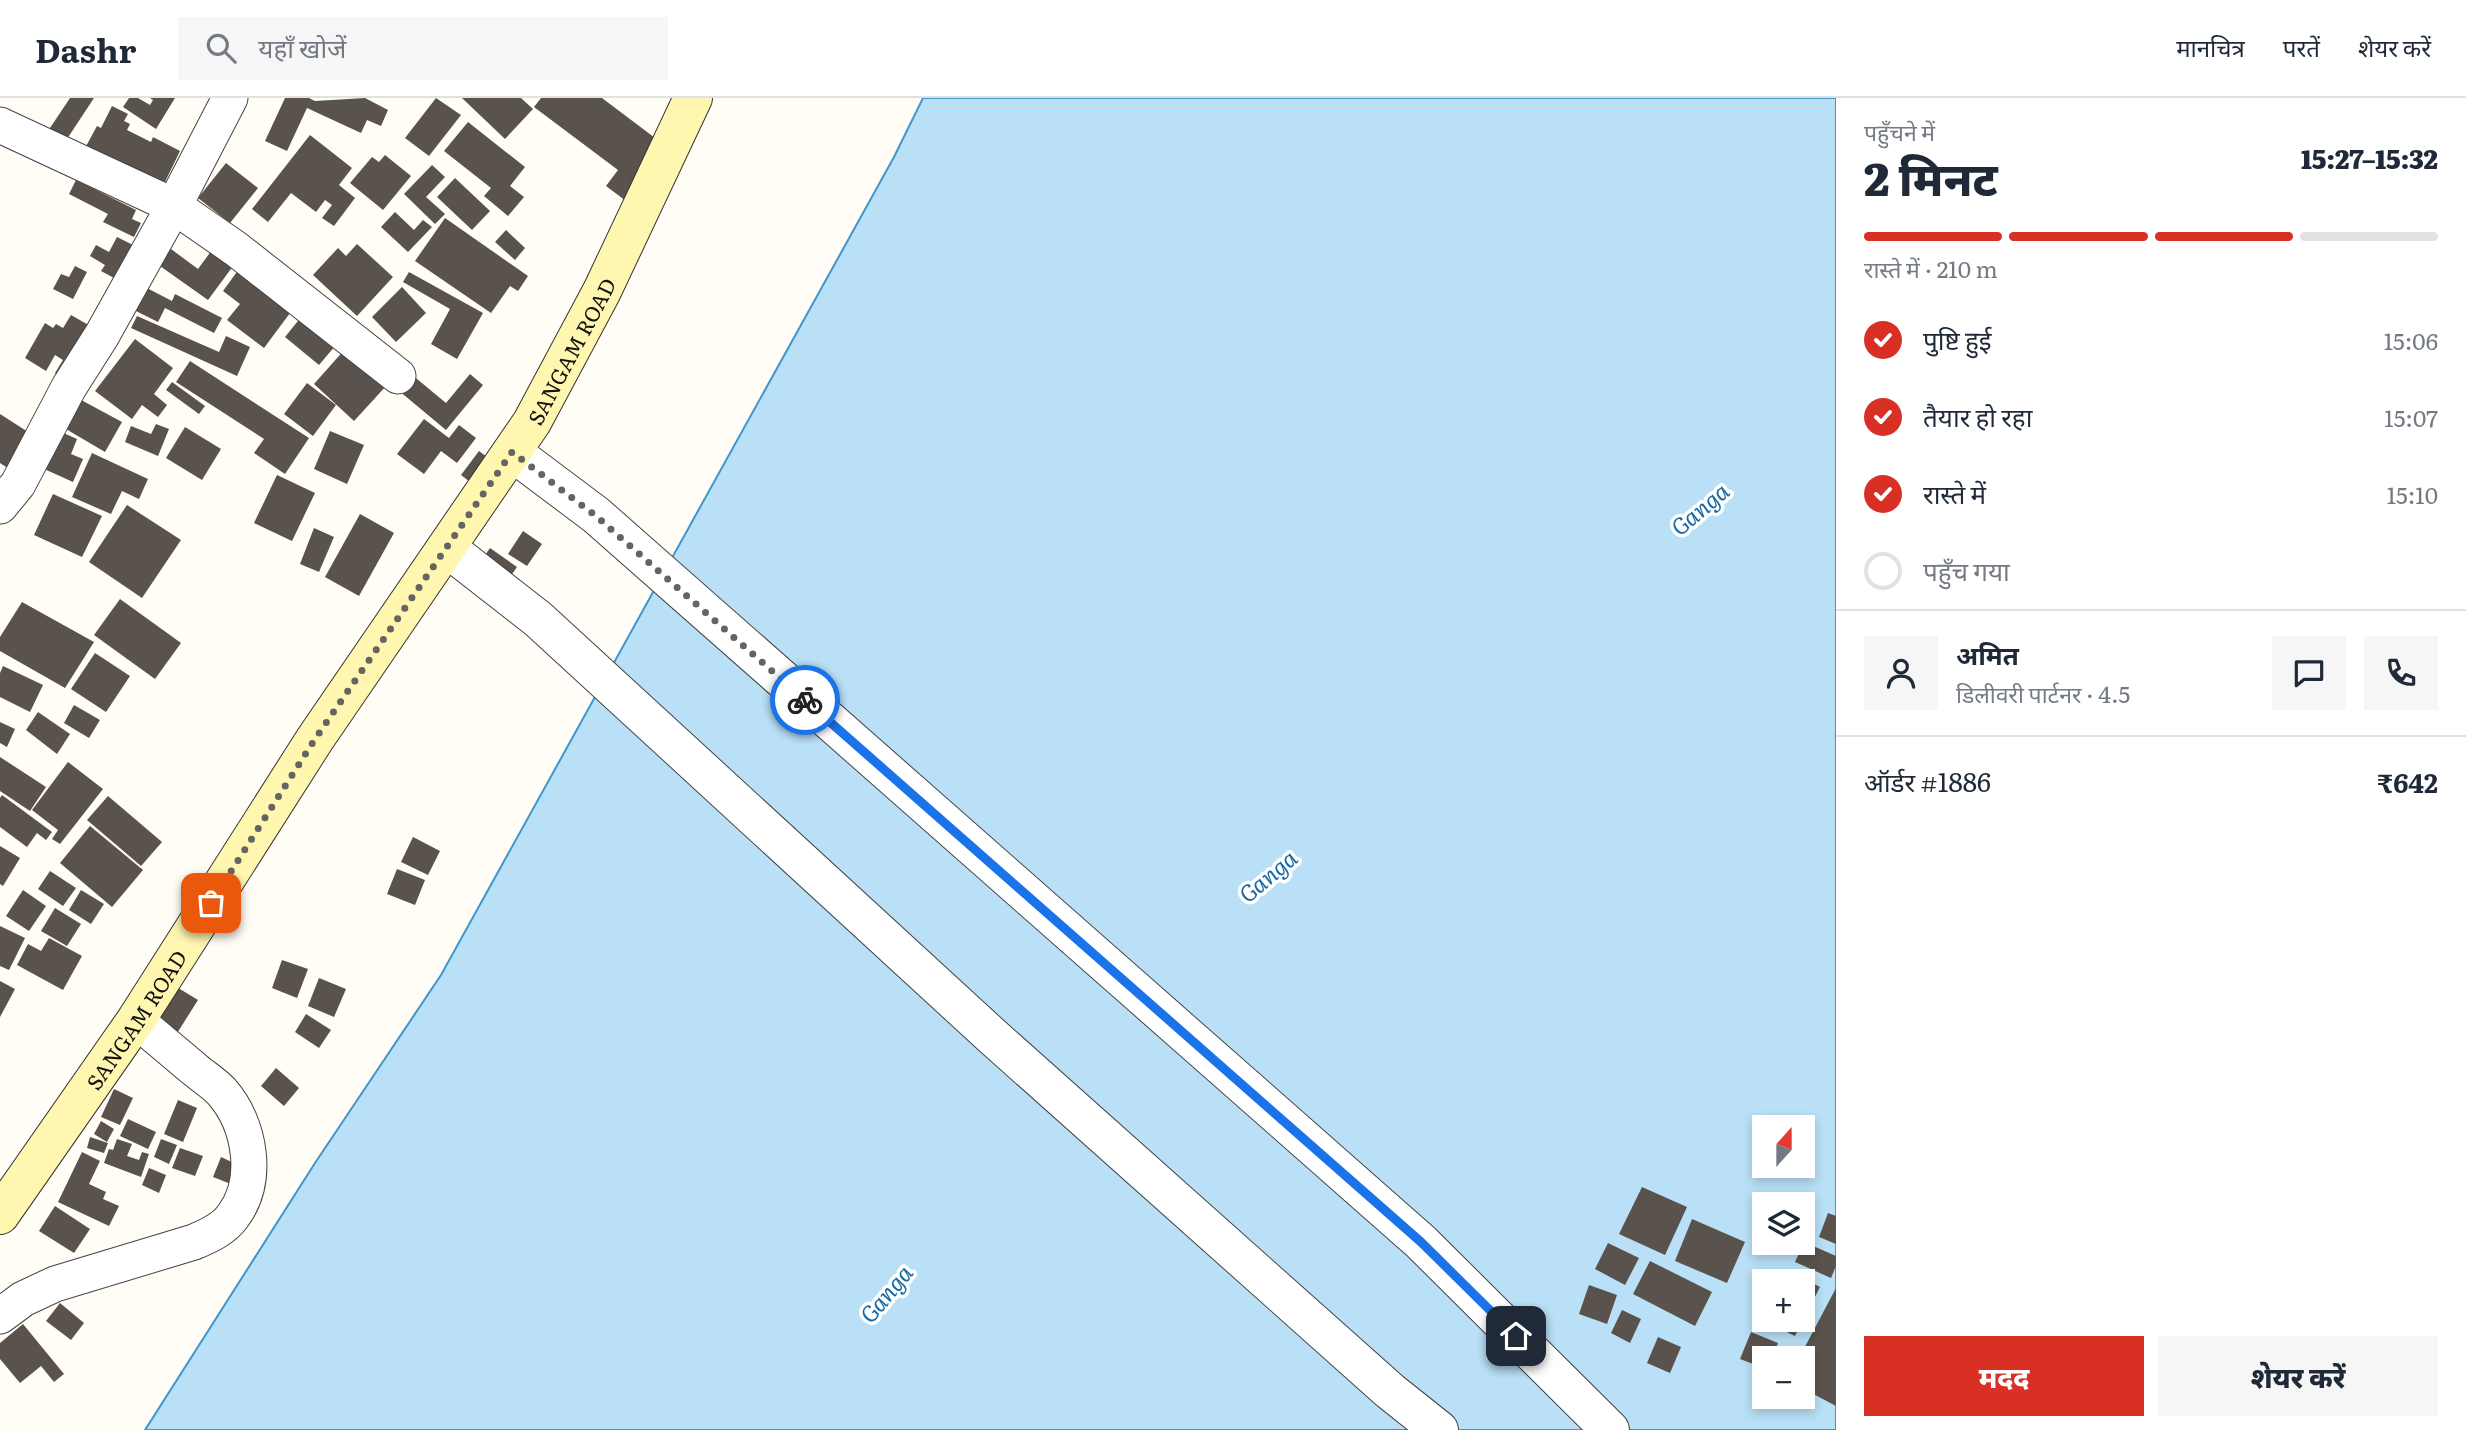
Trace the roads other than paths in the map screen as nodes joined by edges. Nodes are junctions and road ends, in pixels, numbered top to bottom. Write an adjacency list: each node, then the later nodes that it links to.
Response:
1 (230, 98): 4 (street)
2 (693, 98): 6 (main road, SANGAM ROAD)
3 (0, 125): 4 (street)
4 (174, 206): 5 (street); 7 (street)
5 (398, 376)
6 (512, 452): 8 (main road, SANGAM ROAD); 13 (street)
7 (0, 506)
8 (447, 548): 9 (main road, SANGAM ROAD); 12 (street)
9 (136, 1020): 10 (main road, SANGAM ROAD); 11 (street)
10 (0, 1214)
11 (0, 1316)
12 (1439, 1430)
13 (1610, 1430)

